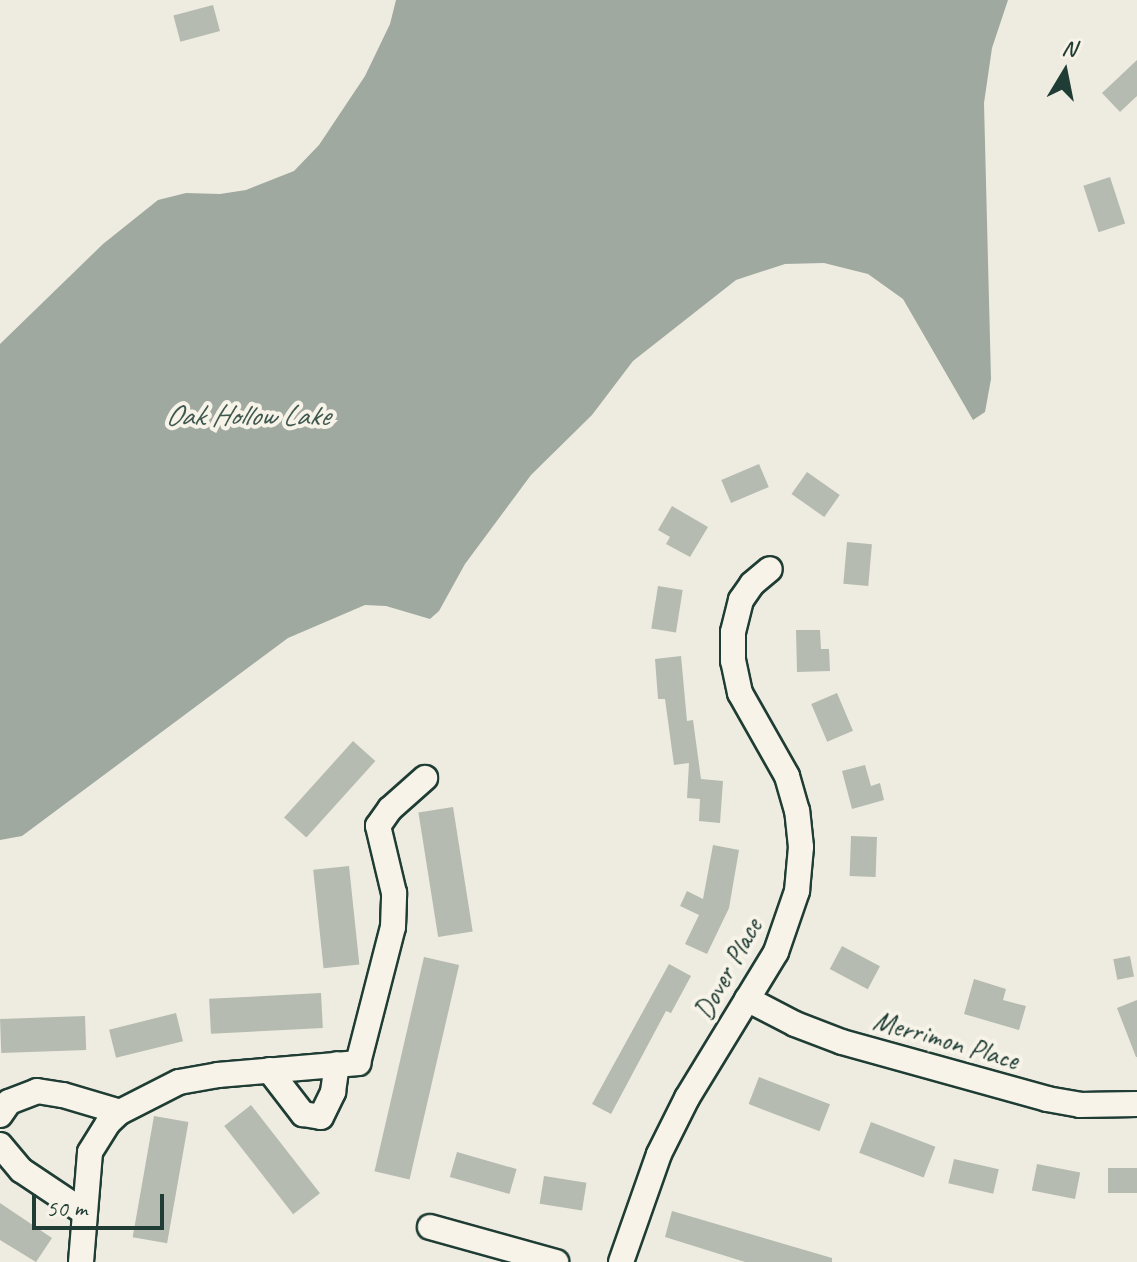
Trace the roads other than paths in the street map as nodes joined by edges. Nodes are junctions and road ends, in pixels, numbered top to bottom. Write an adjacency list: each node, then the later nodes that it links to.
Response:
1 (770, 569): 3 (street, Dover Place)
2 (425, 778): 4 (street)
3 (747, 999): 6 (street, Merrimon Place); 14 (street, Dover Place)
4 (337, 1064): 5 (street); 5 (street)
5 (269, 1070): 7 (street)
6 (1137, 1104)
7 (120, 1112): 8 (street); 10 (street)
8 (0, 1115)
9 (0, 1145): 10 (street)
10 (84, 1212): 12 (street)
11 (430, 1227): 13 (street)
12 (81, 1262)
13 (556, 1262)
14 (621, 1262)

